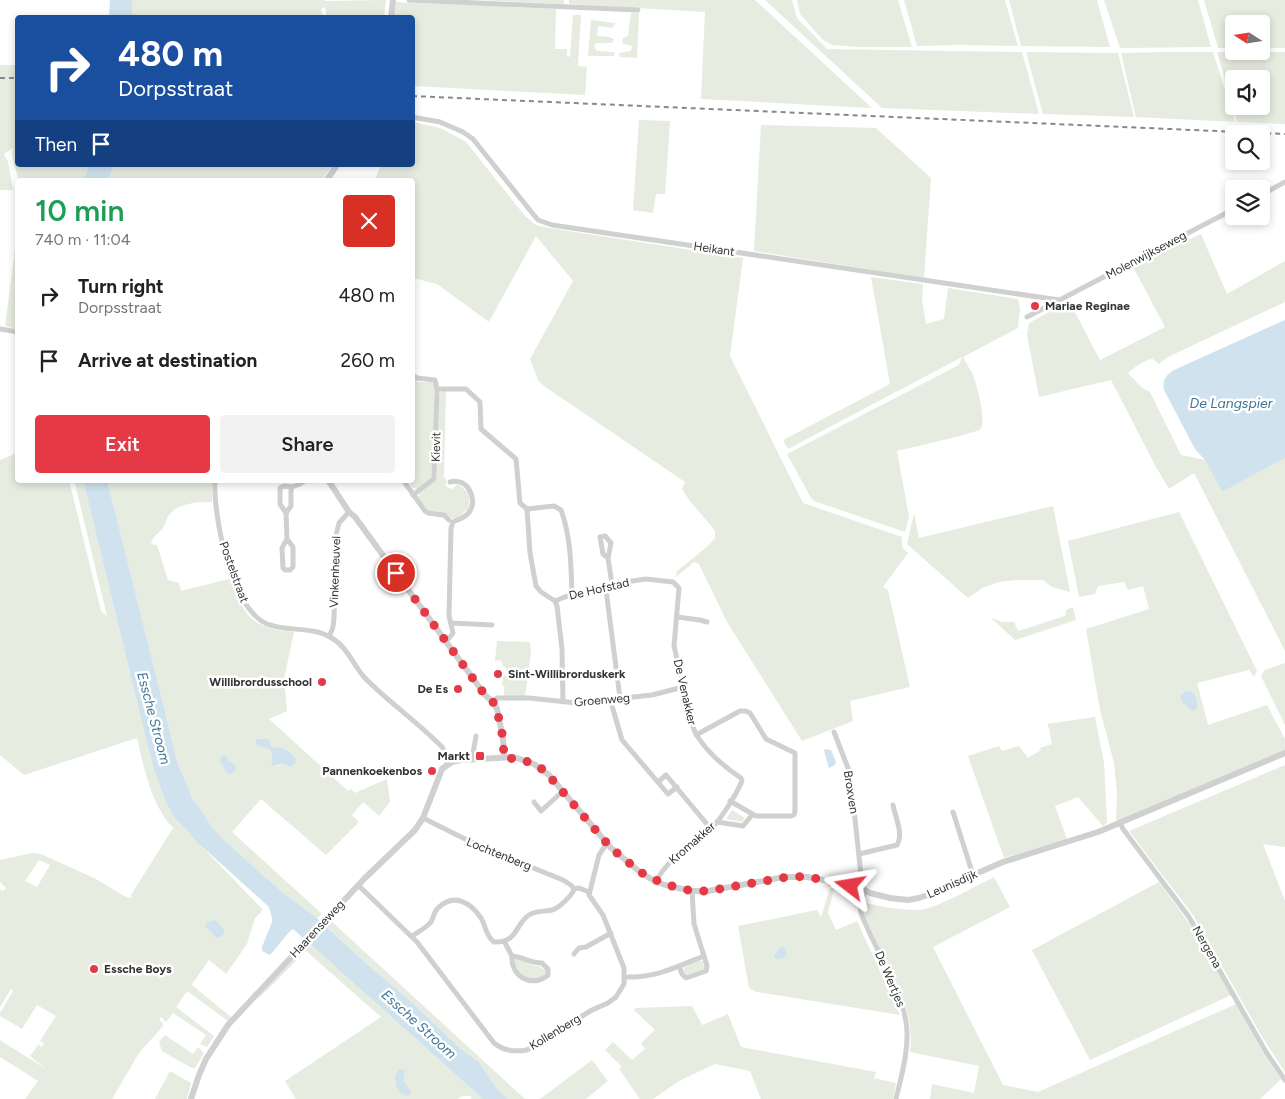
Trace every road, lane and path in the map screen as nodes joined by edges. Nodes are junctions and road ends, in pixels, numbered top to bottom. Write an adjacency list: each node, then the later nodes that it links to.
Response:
1 (393, 0): 4 (street)
2 (409, 0): 3 (street)
3 (638, 10)
4 (391, 15)
5 (415, 117): 11 (street, Heikant)
6 (336, 167): 7 (street)
7 (327, 178)
8 (1285, 182): 9 (street)
9 (1270, 190)
10 (1225, 215): 11 (street, Molenwijkseweg)
11 (1059, 300): 12 (street, Molenwijkseweg)
12 (1027, 317)
13 (2, 329): 14 (street)
14 (15, 331)
15 (415, 377): 16 (street)
16 (437, 389): 23 (street, Kievit); 24 (street)
17 (450, 482): 37 (street)
18 (215, 483): 39 (street, Postelstraat)
19 (302, 483): 22 (street)
20 (330, 483): 25 (street)
21 (405, 483): 23 (street)
22 (292, 487): 26 (street); 26 (street)
23 (413, 495): 27 (street)
24 (527, 509): 33 (street); 34 (street)
25 (349, 512): 39 (street, Vinkenheuvel); 40 (street)
26 (286, 513): 28 (street)
27 (449, 520)
28 (287, 539): 28 (street)
29 (608, 558): 31 (street)
30 (673, 582): 31 (street, De Hofstad); 35 (street, De Venakker)
31 (612, 584): 32 (street, De Hofstad)
32 (606, 590): 33 (street, De Hofstad); 42 (street)
33 (572, 594): 34 (street, De Hofstad)
34 (556, 601): 45 (street)
35 (677, 617): 36 (street); 41 (street, De Venakker)
36 (707, 622)
37 (451, 623): 38 (street); 40 (street)
38 (492, 625)
39 (329, 636): 52 (street, Postelstraat)
40 (446, 642): 44 (street)
41 (683, 687): 42 (street, Groenweg); 47 (street, De Venakker)
42 (620, 698): 43 (street, Groenweg)
43 (610, 699): 45 (street, Groenweg); 54 (street)
44 (493, 702): 45 (street, Groenweg); 50 (street)
45 (563, 702)
46 (834, 732): 67 (street, Broxven)
47 (696, 735): 53 (street, De Venakker); 61 (street)
48 (476, 736): 51 (street)
49 (1285, 753): 64 (street, Leunisdijk)
50 (504, 758): 51 (street, Leunisdijk); 56 (street, Leunisdijk)
51 (472, 759): 52 (street)
52 (447, 764): 62 (street, Haarenseweg)
53 (741, 778): 57 (street, Kromakker)
54 (658, 782): 55 (street); 55 (street)
55 (677, 787): 65 (street)
56 (563, 791): 58 (street); 66 (street, Leunisdijk)
57 (730, 801): 61 (street); 63 (street, Kromakker)
58 (534, 802)
59 (893, 805): 67 (street)
60 (953, 812): 68 (street)
61 (752, 815): 63 (street)
62 (423, 818): 70 (street, Haarenseweg); 72 (street, Lochtenberg)
63 (717, 822): 65 (street, Kromakker)
64 (1120, 824): 68 (street, Leunisdijk); 84 (street, Nergena)
65 (711, 828): 69 (street, Kromakker)
66 (607, 843): 69 (street, Leunisdijk); 75 (street)
67 (859, 854): 71 (street, Broxven)
68 (973, 875): 74 (street, Leunisdijk)
69 (656, 882): 73 (street, Leunisdijk)
70 (358, 885): 77 (street, Kollenberg); 85 (street, Haarenseweg)
71 (858, 886): 73 (street, Leunisdijk); 74 (street, Leunisdijk)
72 (574, 889): 75 (street); 78 (street)
73 (692, 891): 81 (street)
74 (865, 891): 86 (street, De Wertjes)
75 (589, 892): 76 (street, Kollenberg)
76 (611, 933): 77 (street, Kollenberg); 79 (street)
77 (412, 936): 78 (street)
78 (504, 940): 80 (street)
79 (574, 954)
80 (512, 956): 80 (street)
81 (704, 956): 82 (street); 82 (street)
82 (679, 966): 83 (street)
83 (628, 977)
84 (1284, 1079)
85 (191, 1099)
86 (896, 1099)

